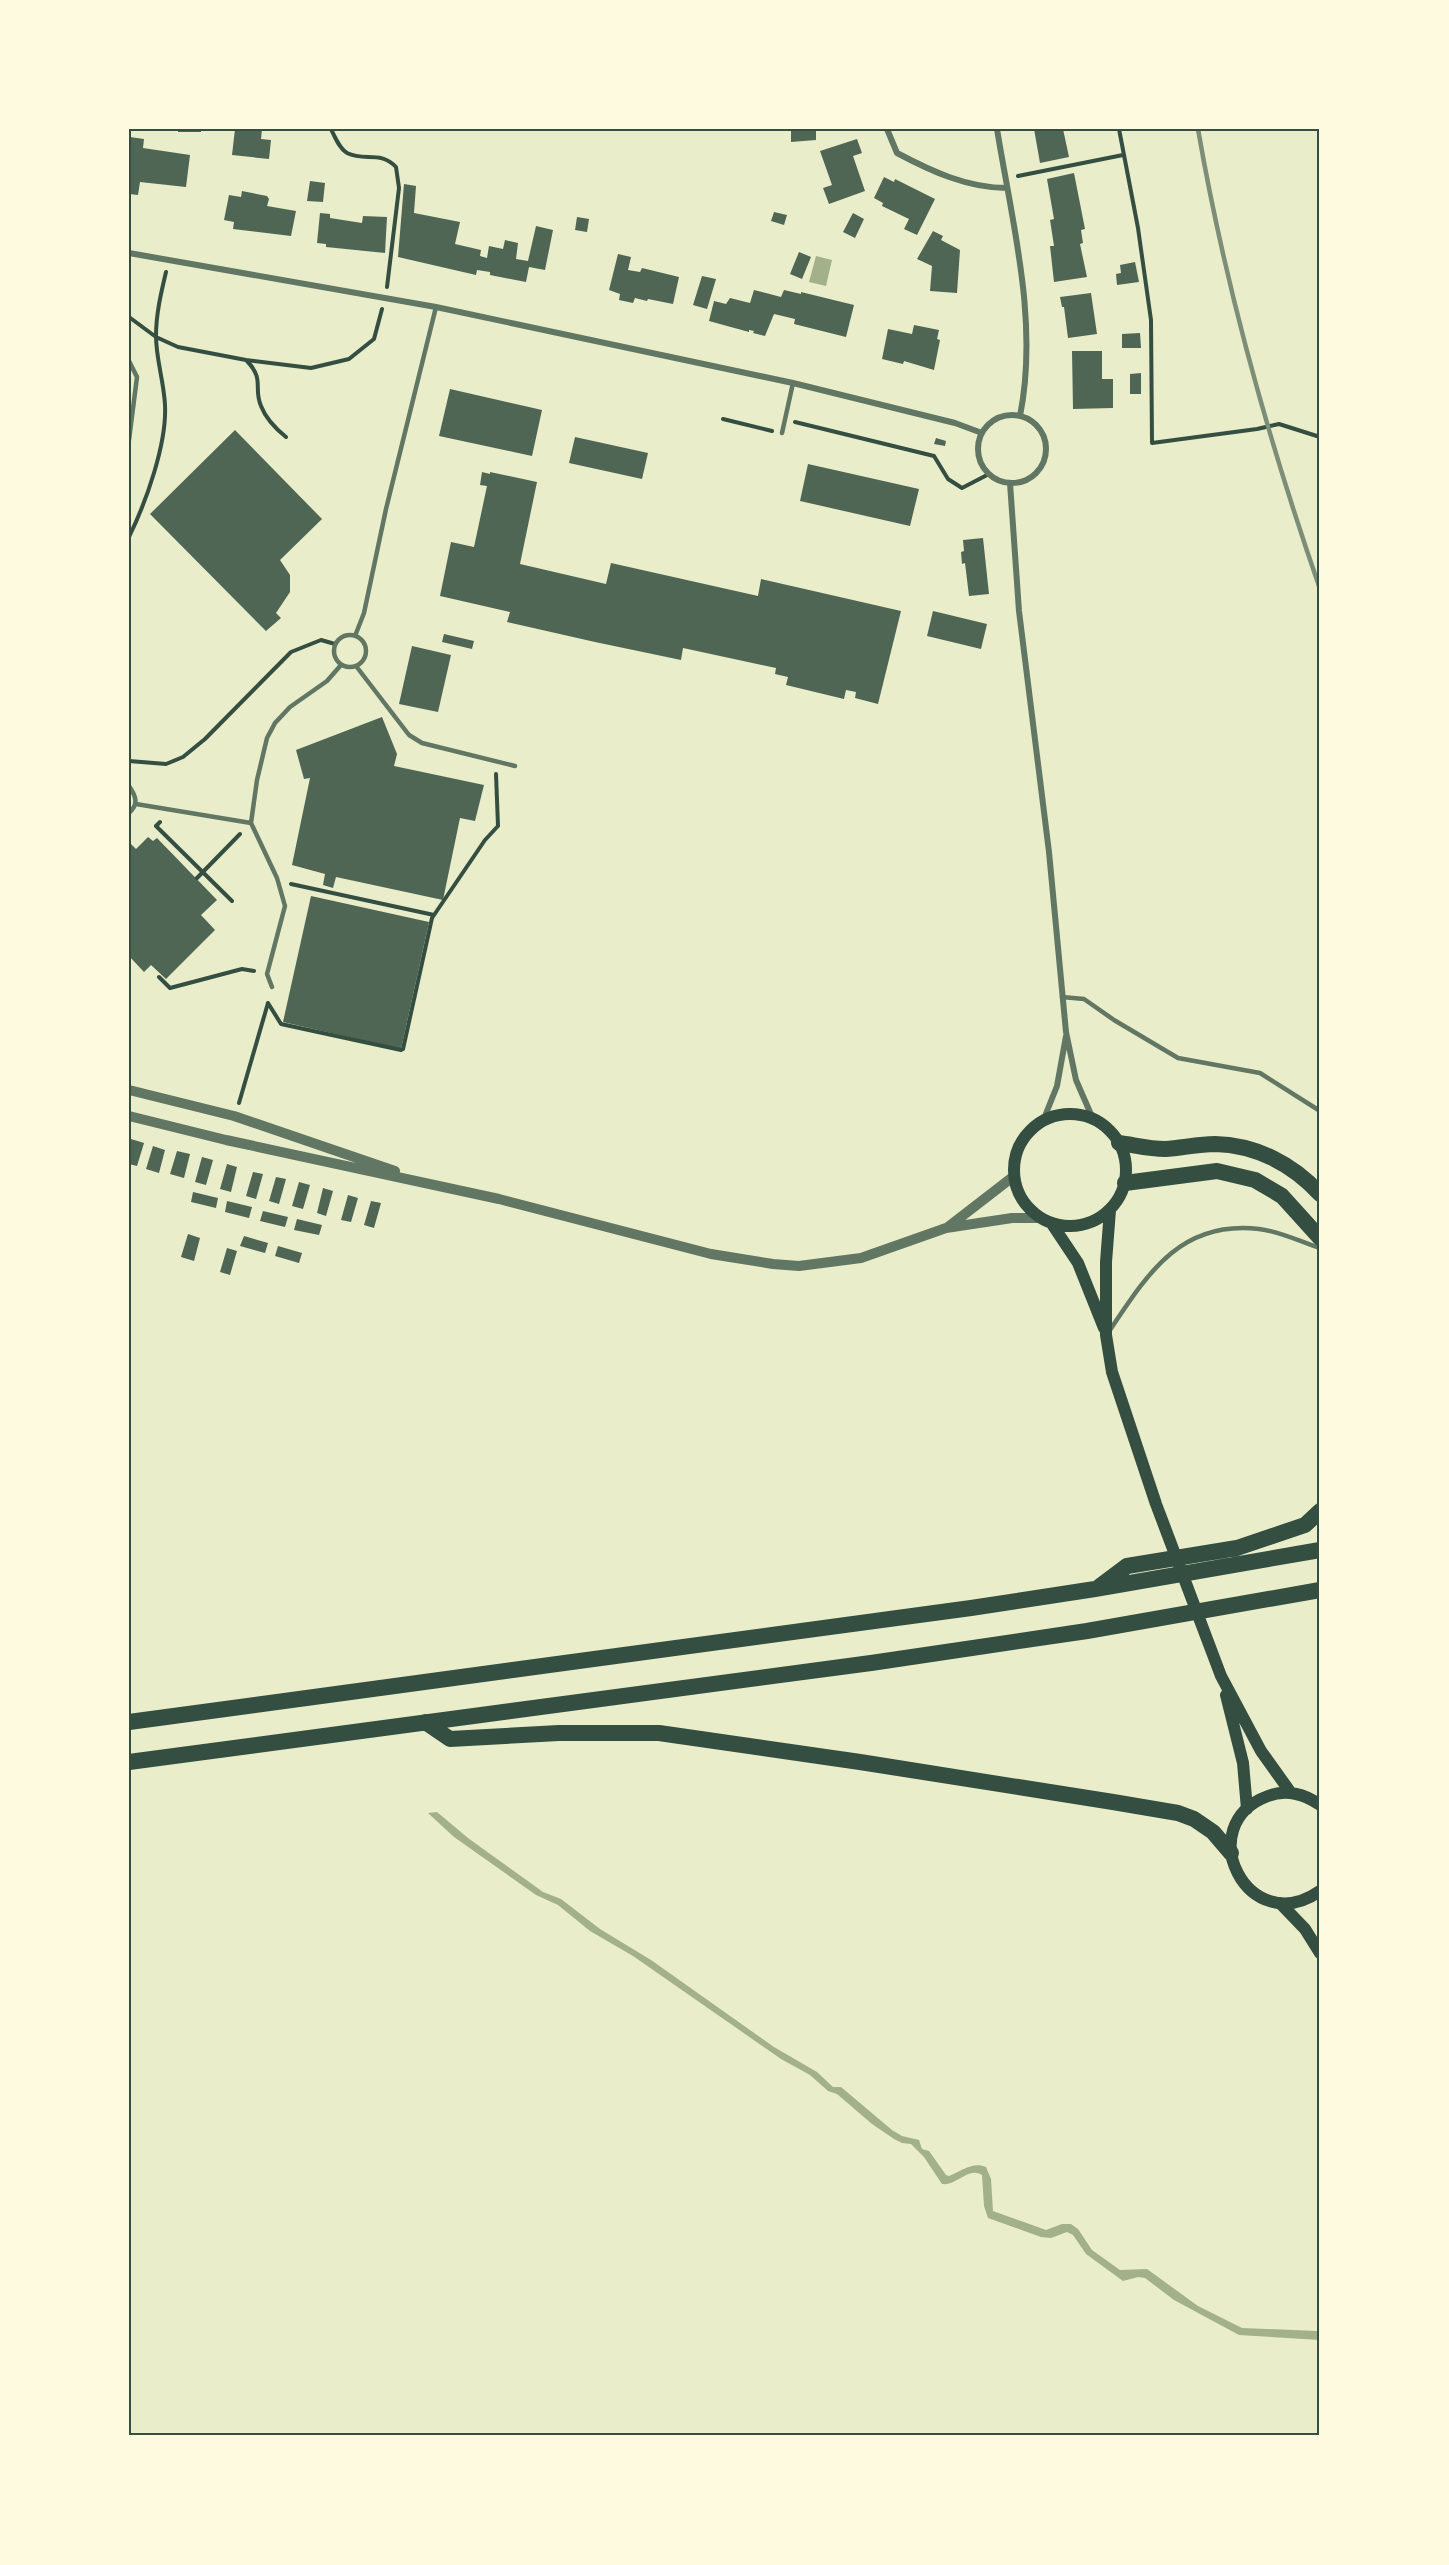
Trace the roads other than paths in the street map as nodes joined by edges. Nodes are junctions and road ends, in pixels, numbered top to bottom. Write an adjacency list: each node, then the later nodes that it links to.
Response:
1 (887, 129): 3 (street)
2 (997, 129): 3 (street)
3 (1006, 188): 8 (street)
4 (129, 253): 5 (street)
5 (436, 307): 7 (street); 13 (lane)
6 (129, 361): 11 (lane)
7 (793, 383): 9 (street); 10 (lane)
8 (1020, 416): 9 (street); 12 (street)
9 (982, 433): 12 (street)
10 (782, 434)
11 (129, 440)
12 (1010, 483): 22 (street)
13 (355, 636): 14 (lane); 15 (lane)
14 (341, 665): 15 (lane); 20 (lane)
15 (356, 666): 16 (lane)
16 (515, 766)
17 (129, 786): 18 (lane)
18 (136, 804): 19 (lane); 20 (lane)
19 (129, 813)
20 (251, 823): 21 (lane)
21 (272, 987)
22 (1062, 997): 23 (street); 25 (lane)
23 (1066, 1032): 27 (street); 28 (street)
24 (129, 1090): 32 (street)
25 (1320, 1111)
26 (129, 1116): 32 (street)
27 (1093, 1119): 28 (main road); 29 (main road)
28 (1043, 1121): 30 (main road)
29 (1119, 1143): 31 (main road); 33 (highway)
30 (1014, 1176): 35 (main road); 36 (street)
31 (1125, 1183): 34 (main road); 37 (highway)
32 (441, 1186): 36 (street)
33 (1320, 1194)
34 (1110, 1210): 35 (main road); 39 (main road)
35 (1046, 1221): 36 (street); 39 (main road)
36 (946, 1228)
37 (1320, 1238)
38 (1320, 1248): 39 (lane)
39 (1107, 1335): 44 (main road)
40 (1320, 1511): 42 (highway)
41 (1320, 1550): 42 (highway)
42 (1095, 1589): 45 (highway)
43 (1320, 1590): 46 (highway)
44 (1221, 1676): 48 (main road); 50 (main road)
45 (129, 1722)
46 (425, 1722): 47 (highway); 51 (highway)
47 (129, 1762)
48 (1291, 1793): 49 (main road); 50 (main road)
49 (1320, 1805)
50 (1247, 1809): 51 (main road)
51 (1231, 1853): 53 (main road)
52 (1320, 1890): 53 (main road)
53 (1280, 1903): 54 (main road)
54 (1320, 1953)

